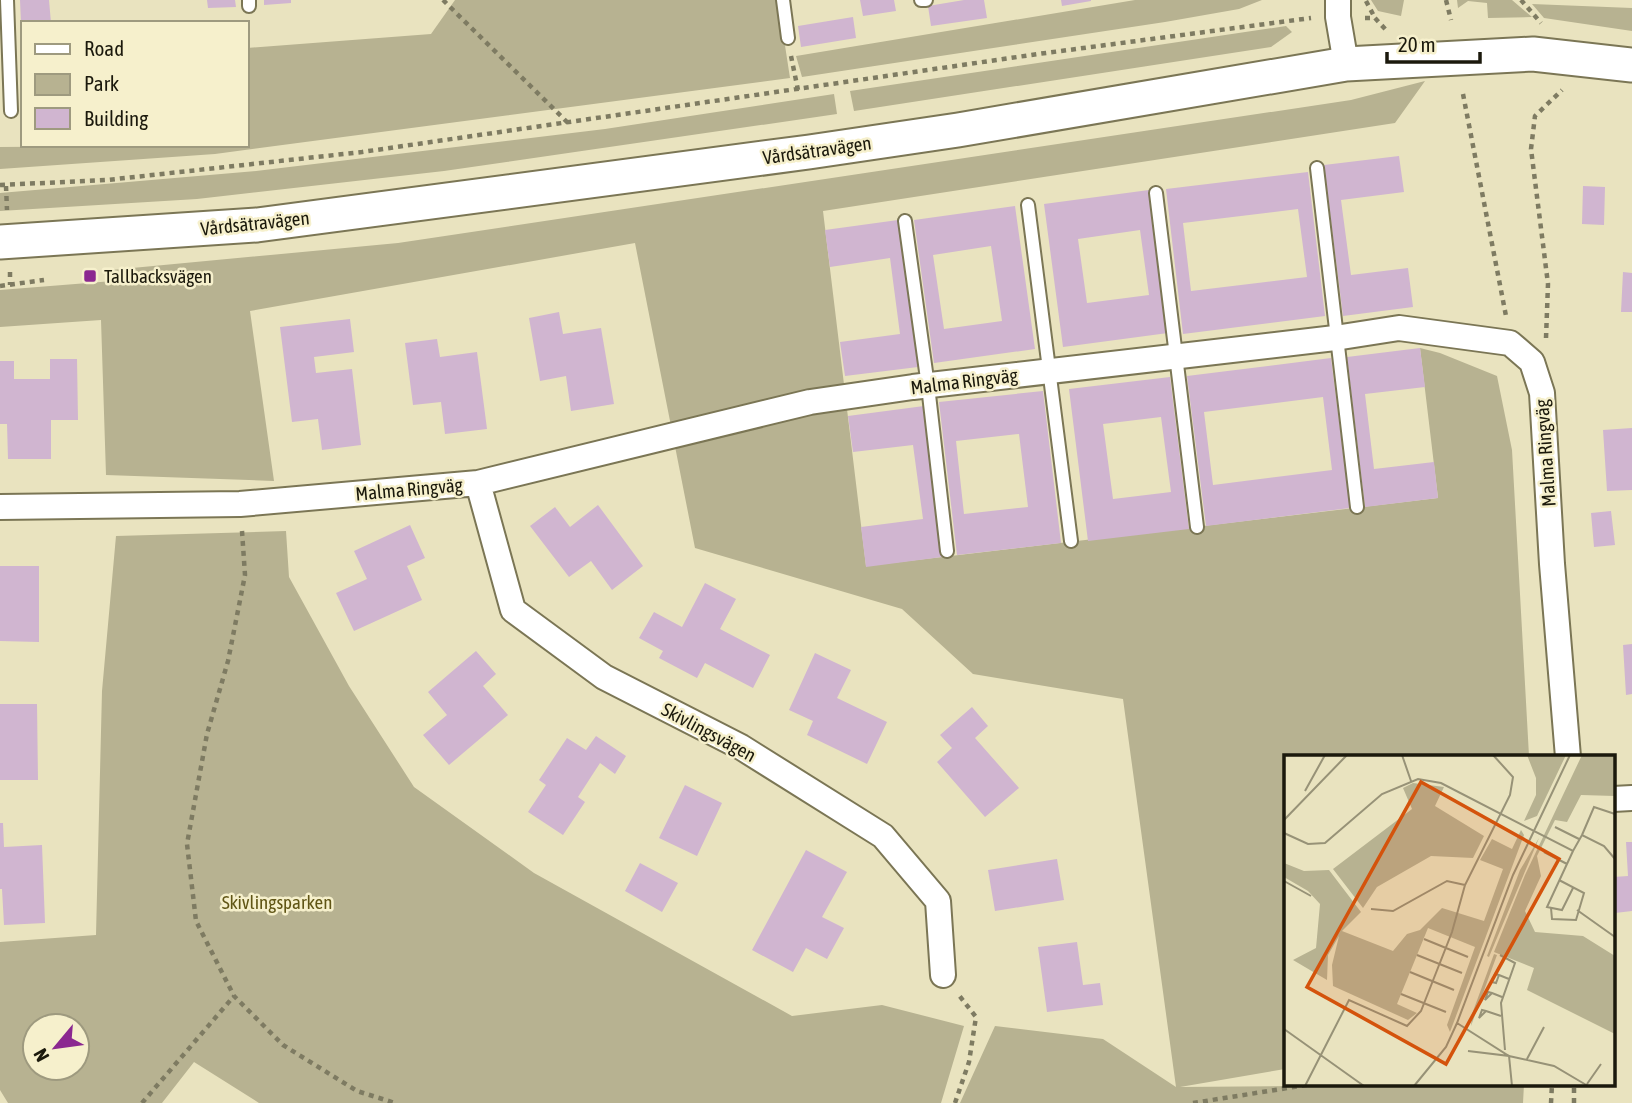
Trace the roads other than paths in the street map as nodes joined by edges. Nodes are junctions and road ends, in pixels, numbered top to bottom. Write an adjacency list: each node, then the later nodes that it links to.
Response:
1 (6, 0): 9 (lane)
2 (783, 0): 6 (lane)
3 (921, 0): 4 (lane)
4 (926, 0)
5 (1338, 9): 7 (street)
6 (788, 38)
7 (1346, 64): 8 (main road, Vårdsätravägen); 14 (main road, Vårdsätravägen)
8 (1632, 65)
9 (12, 111)
10 (1317, 168): 15 (lane)
11 (1156, 193): 16 (lane)
12 (1028, 205): 17 (lane)
13 (905, 221): 18 (lane)
14 (0, 242)
15 (1335, 338): 16 (street, Malma Ringväg); 21 (lane); 25 (street, Malma Ringväg)
16 (1175, 356): 17 (street, Malma Ringväg); 22 (lane)
17 (1051, 371): 18 (street, Malma Ringväg); 23 (lane)
18 (928, 386): 19 (street, Malma Ringväg); 24 (lane)
19 (478, 484): 20 (street, Malma Ringväg); 28 (street, Skivlingsvägen)
20 (0, 507)
21 (1357, 507)
22 (1197, 527)
23 (1071, 541)
24 (947, 551)
25 (1567, 755)
26 (1632, 798): 27 (street)
27 (1614, 799)
28 (943, 975)

